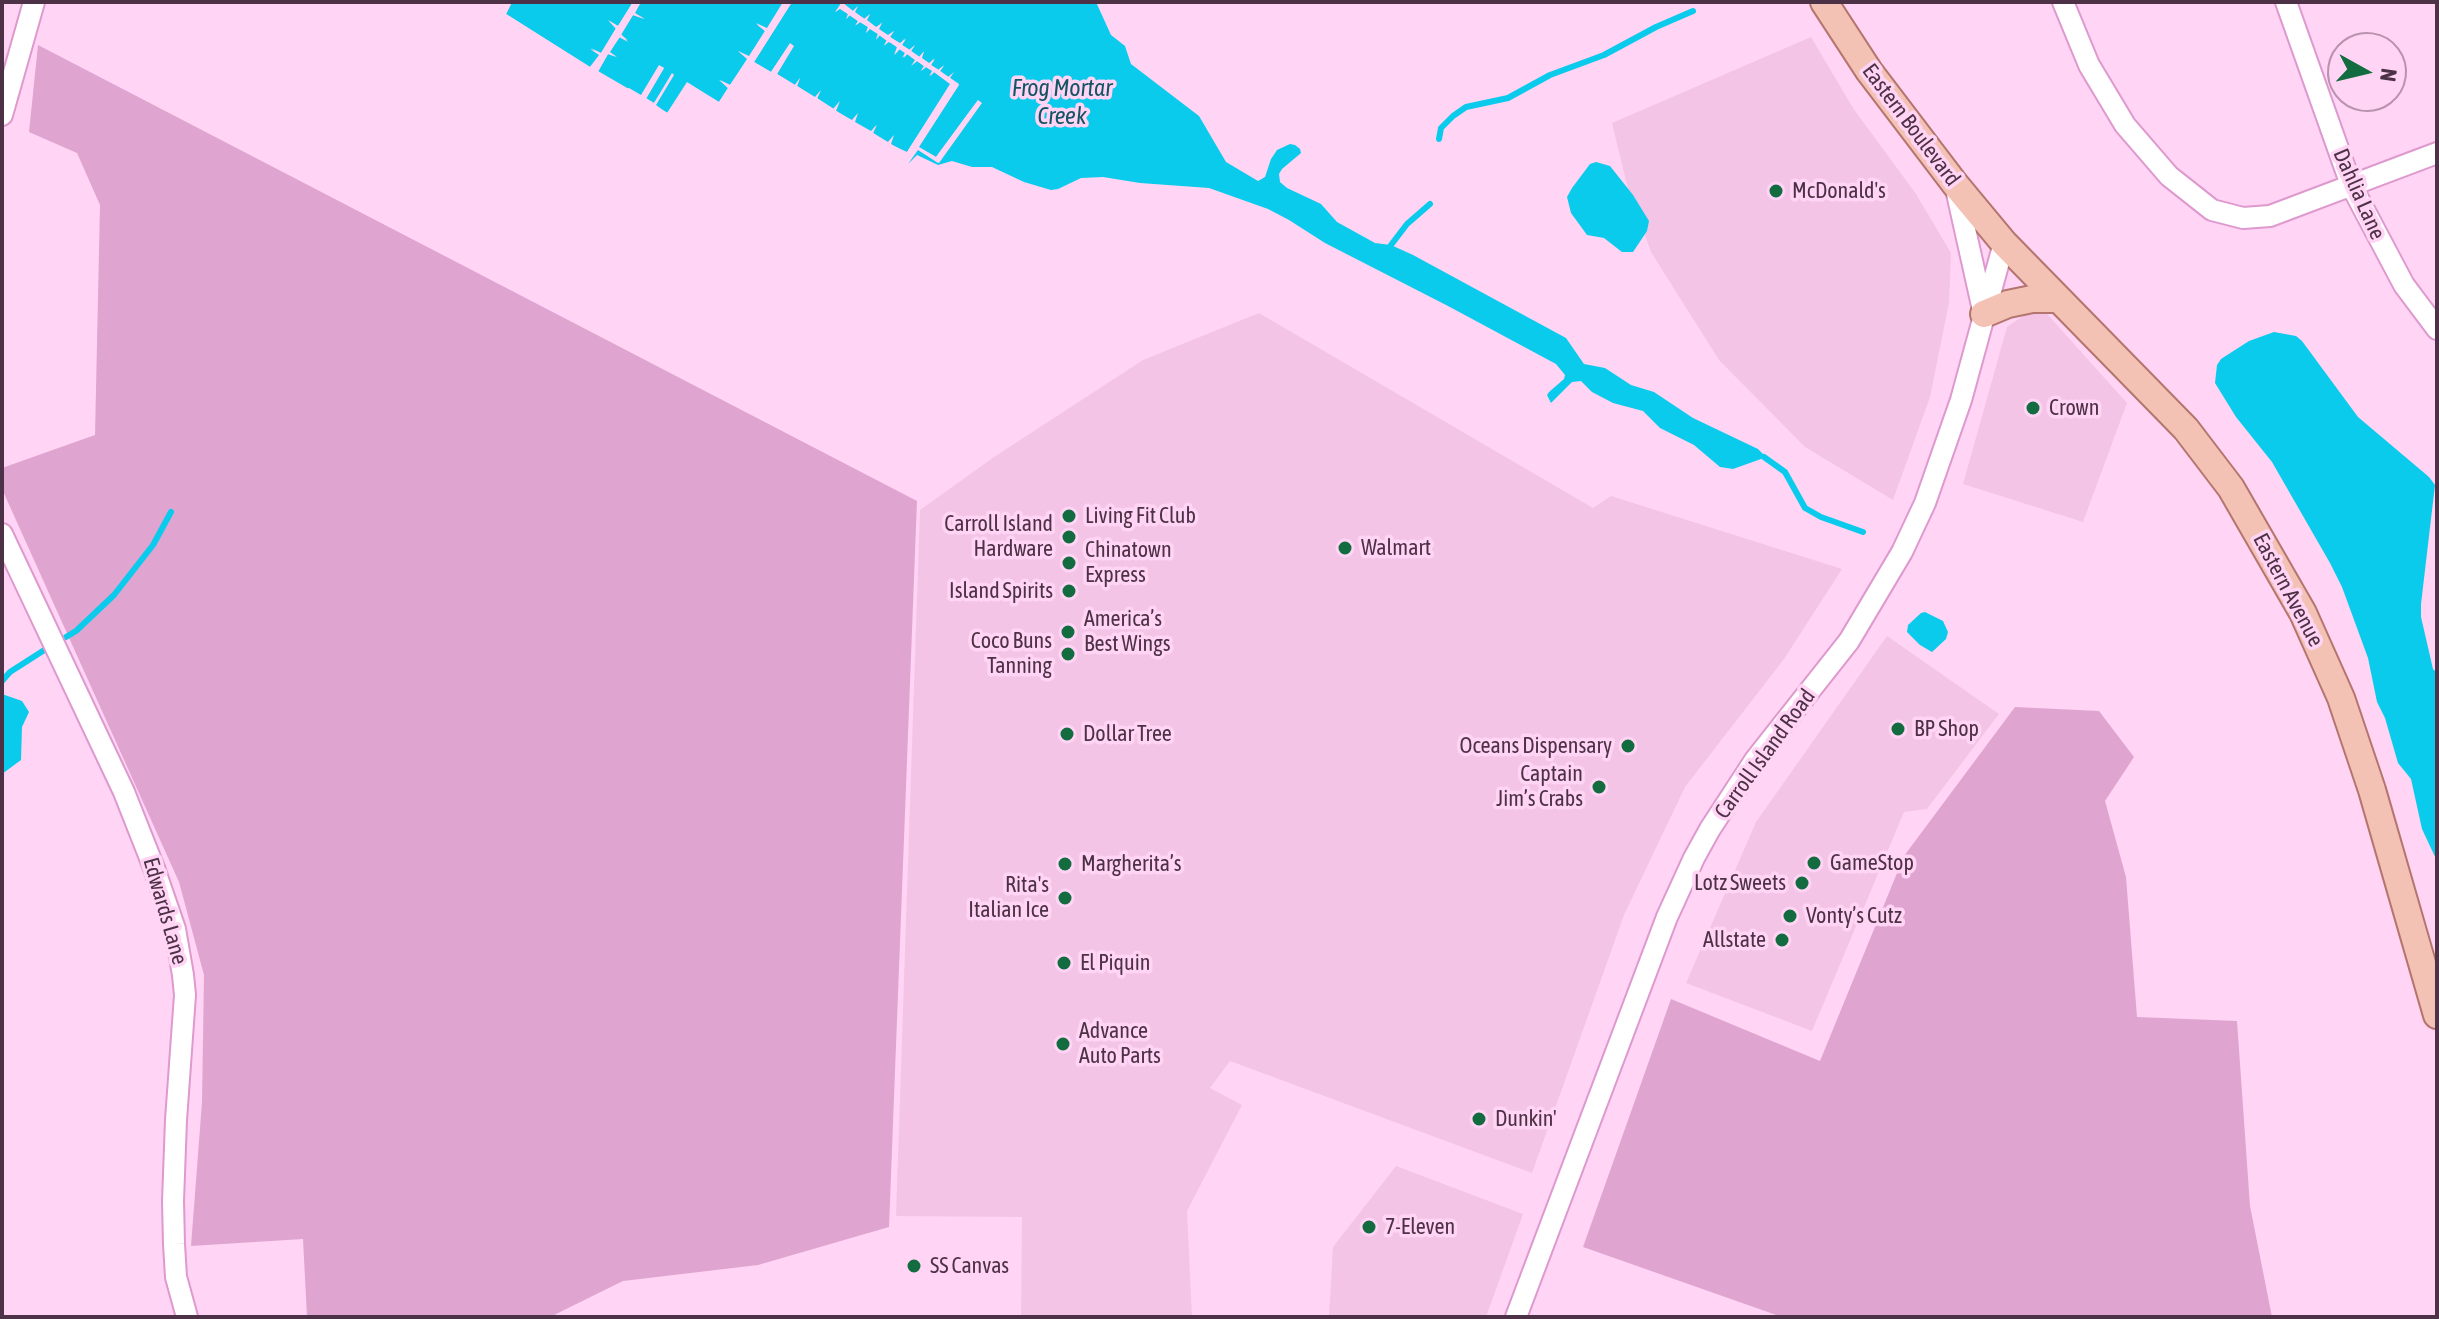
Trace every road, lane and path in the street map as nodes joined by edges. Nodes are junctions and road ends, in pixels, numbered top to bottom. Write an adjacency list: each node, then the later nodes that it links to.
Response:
1 (34, 2): 5 (street)
2 (1824, 2): 7 (main road, Eastern Boulevard)
3 (2063, 2): 8 (street)
4 (2292, 4): 8 (street, Dahlia Lane)
5 (2, 115)
6 (2437, 153): 8 (street)
7 (1955, 184): 9 (main road, Eastern Boulevard); 11 (street)
8 (2351, 185): 12 (street, Dahlia Lane)
9 (2004, 243): 10 (main road, Eastern Avenue); 11 (street, Carroll Island Road)
10 (2058, 299): 11 (main road); 14 (main road, Eastern Avenue)
11 (1984, 314): 16 (street, Carroll Island Road)
12 (2437, 329)
13 (2, 534): 15 (street, Edwards Lane)
14 (2437, 1015)
15 (187, 1317)
16 (1516, 1317)

